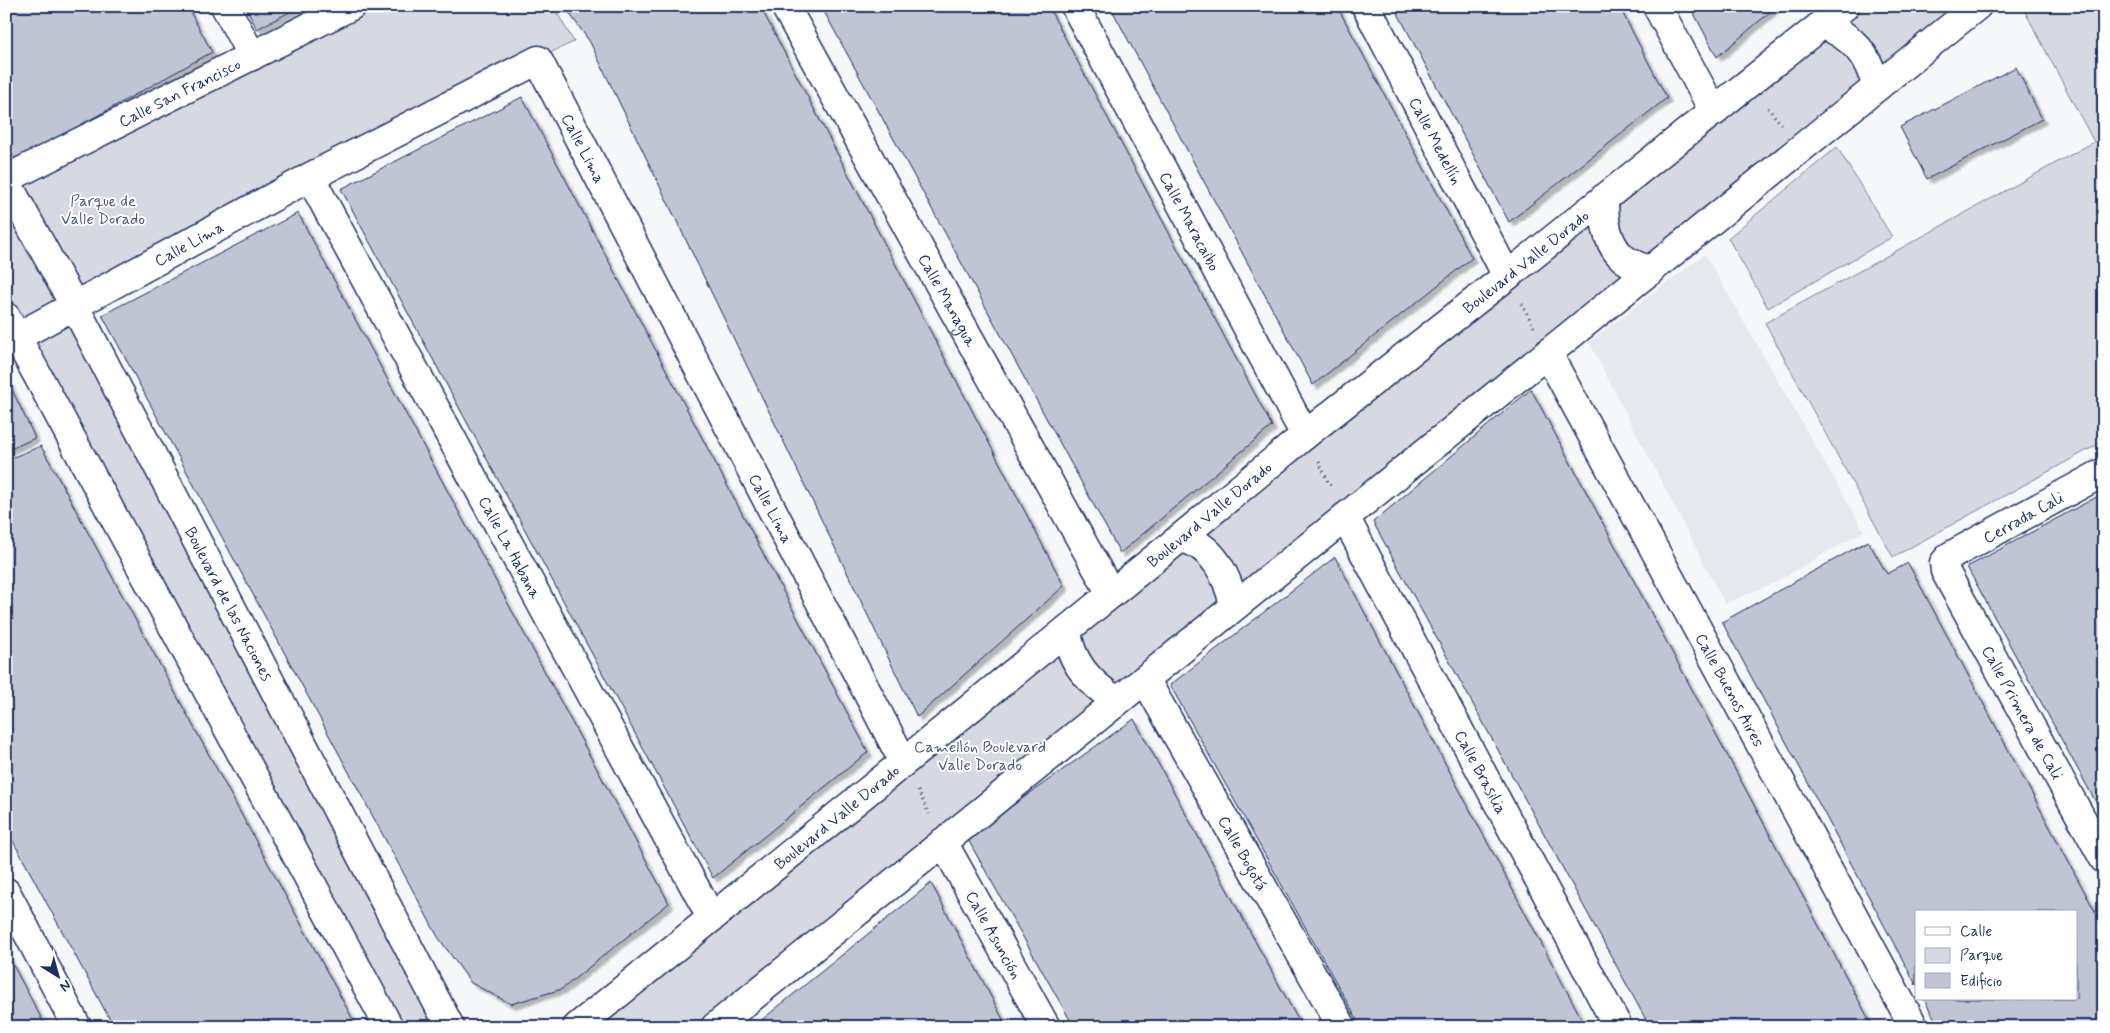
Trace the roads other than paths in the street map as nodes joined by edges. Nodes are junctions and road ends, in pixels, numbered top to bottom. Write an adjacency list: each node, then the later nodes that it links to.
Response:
1 (225, 6): 10 (street)
2 (352, 6): 10 (street, Calle San Francisco)
3 (785, 6): 26 (street, Calle Managua)
4 (1075, 6): 21 (street, Calle Maracaibo)
5 (1366, 6): 17 (street, Calle Medellín)
6 (1657, 6): 12 (street)
7 (1845, 6): 9 (street, Boulevard Valle Dorado)
8 (1977, 6): 11 (street)
9 (1822, 24): 11 (street); 12 (street, Boulevard Valle Dorado)
10 (252, 56): 14 (street, Calle San Francisco)
11 (1877, 87): 16 (street)
12 (1714, 112): 15 (street, Boulevard Valle Dorado)
13 (310, 177): 18 (street, Calle Lima); 31 (street, Calle Lima); 35 (street, Calle La Habana)
14 (6, 180): 18 (street, Boulevard de las Naciones)
15 (1604, 198): 16 (street); 17 (street, Boulevard Valle Dorado)
16 (1651, 271): 20 (street)
17 (1507, 276): 21 (street, Boulevard Valle Dorado)
18 (74, 305): 19 (street, Calle Lima); 38 (street, Boulevard de las Naciones)
19 (10, 332): 37 (street)
20 (1548, 354): 23 (street); 44 (street, Calle Buenos Aires)
21 (1305, 435): 24 (street, Boulevard Valle Dorado)
22 (2104, 472): 25 (street, Cerrada Cali)
23 (1346, 517): 27 (street); 43 (street, Calle Brasilia)
24 (1180, 538): 26 (street, Boulevard Valle Dorado); 27 (street)
25 (1944, 563): 33 (street, Calle Primera de Cali)
26 (1111, 594): 28 (street, Boulevard Valle Dorado)
27 (1234, 606): 29 (street)
28 (1067, 630): 30 (street); 31 (street, Boulevard Valle Dorado)
29 (1144, 679): 30 (street); 42 (street, Calle Bogotá)
30 (1117, 701): 32 (street)
31 (903, 761): 35 (street, Boulevard Valle Dorado)
32 (943, 842): 40 (street); 41 (street, Calle Asunción)
33 (2104, 859)
34 (6, 892): 36 (street)
35 (711, 917): 39 (street, Boulevard Valle Dorado)
36 (77, 1027)
37 (389, 1027)
38 (450, 1027)
39 (577, 1027)
40 (715, 1027)
41 (1046, 1027)
42 (1342, 1027)
43 (1618, 1027)
44 (1914, 1027)

